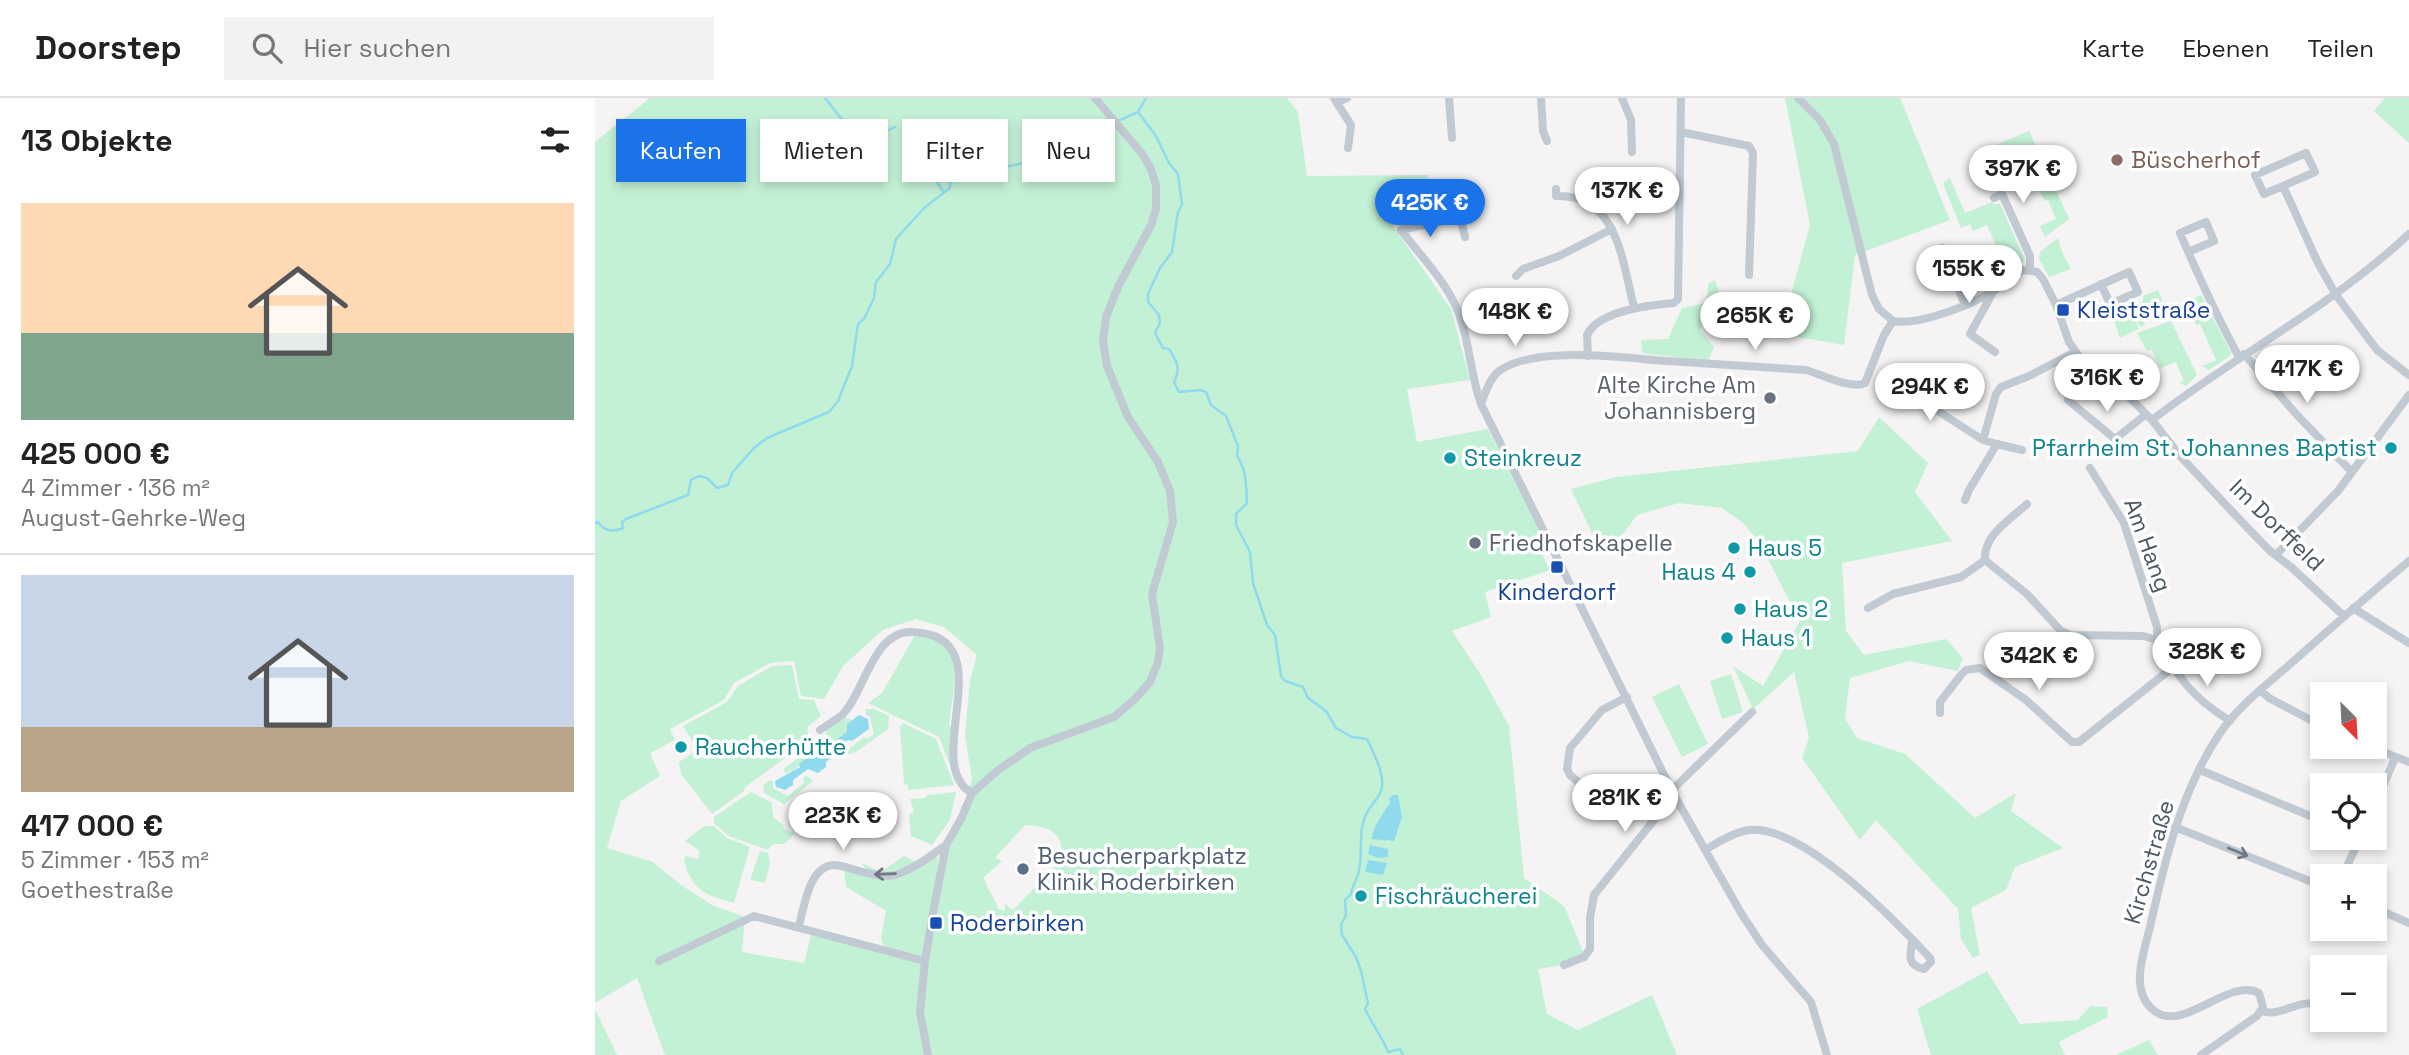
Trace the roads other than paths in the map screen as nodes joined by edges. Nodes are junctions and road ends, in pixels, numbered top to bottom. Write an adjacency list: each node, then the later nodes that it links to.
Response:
1 (1095, 98): 72 (street)
2 (1347, 98): 8 (street)
3 (1448, 98): 10 (street)
4 (1541, 98): 11 (street)
5 (1622, 98): 13 (street)
6 (1681, 98): 9 (street)
7 (1798, 98): 31 (street)
8 (1336, 101): 12 (street)
9 (1681, 132): 23 (street); 30 (street)
10 (1452, 138)
11 (1547, 141)
12 (1348, 148)
13 (1632, 152)
14 (2283, 186): 14 (street); 27 (street)
15 (1556, 188): 17 (street)
16 (1994, 198): 22 (street, Im Dorffeld)
17 (1612, 229): 24 (street); 30 (street)
18 (2409, 234): 27 (street)
19 (1465, 237): 40 (street)
20 (1942, 248): 28 (street)
21 (2188, 252): 21 (street); 34 (street)
22 (2030, 270): 26 (street); 29 (street, Im Dorffeld)
23 (1749, 275)
24 (1516, 276)
25 (2101, 284): 25 (street); 29 (street)
26 (1993, 291): 28 (street); 32 (street)
27 (2336, 295): 34 (street); 36 (street)
28 (1965, 305): 31 (street)
29 (2056, 305): 33 (street, Im Dorffeld)
30 (1634, 307): 35 (street)
31 (1893, 321): 35 (street)
32 (1995, 352)
33 (2075, 352): 41 (street, Im Dorffeld); 42 (street)
34 (2242, 355): 41 (street); 46 (street)
35 (1588, 356): 40 (street)
36 (2409, 375)
37 (1902, 381): 42 (street)
38 (2409, 395): 46 (street)
39 (2068, 400): 41 (street)
40 (1481, 404): 59 (street)
41 (2149, 418): 49 (street, Im Dorffeld)
42 (1983, 440): 43 (street)
43 (1997, 444): 44 (street); 47 (street)
44 (2022, 450)
45 (2090, 468): 55 (street, Am Hang)
46 (2352, 472): 49 (street)
47 (1965, 500)
48 (2027, 503): 50 (street)
49 (2276, 555): 54 (street, Im Dorffeld)
50 (1985, 559): 52 (street); 55 (street)
51 (2409, 561): 53 (street, Kirchstraße)
52 (1868, 608)
53 (2353, 608): 54 (street, Kirchstraße); 56 (street)
54 (2344, 616): 58 (street, Kirchstraße)
55 (2157, 640): 57 (street, Am Hang)
56 (2409, 643)
57 (2172, 668): 61 (street); 63 (street, Am Hang)
58 (2260, 691): 62 (street); 63 (street, Kirchstraße)
59 (1627, 697): 70 (street); 71 (street)
60 (1752, 712): 71 (street)
61 (1940, 713)
62 (2310, 720)
63 (2230, 721): 68 (street, Kirchstraße)
64 (820, 730): 72 (street)
65 (2387, 754): 66 (street)
66 (2395, 758): 67 (street); 69 (street)
67 (2409, 762)
68 (2200, 770): 73 (street); 74 (street, Kirchstraße)
69 (2387, 777)
70 (1584, 787)
71 (1673, 792): 76 (street); 84 (street)
72 (972, 793): 75 (street)
73 (2310, 816)
74 (2175, 827): 77 (street, one-way to 77); 86 (street, Kirchstraße)
75 (946, 845): 80 (street, one-way to 80); 83 (street)
76 (1705, 850): 81 (street); 88 (street)
77 (2310, 881)
78 (2387, 913): 79 (street)
79 (2409, 923)
80 (799, 926): 82 (street); 83 (street)
81 (1912, 939)
82 (659, 961)
83 (925, 961): 87 (street)
84 (1564, 965)
85 (2310, 1003): 86 (street)
86 (2262, 1011): 89 (street)
87 (928, 1055)
88 (1827, 1055)
89 (2201, 1055)

